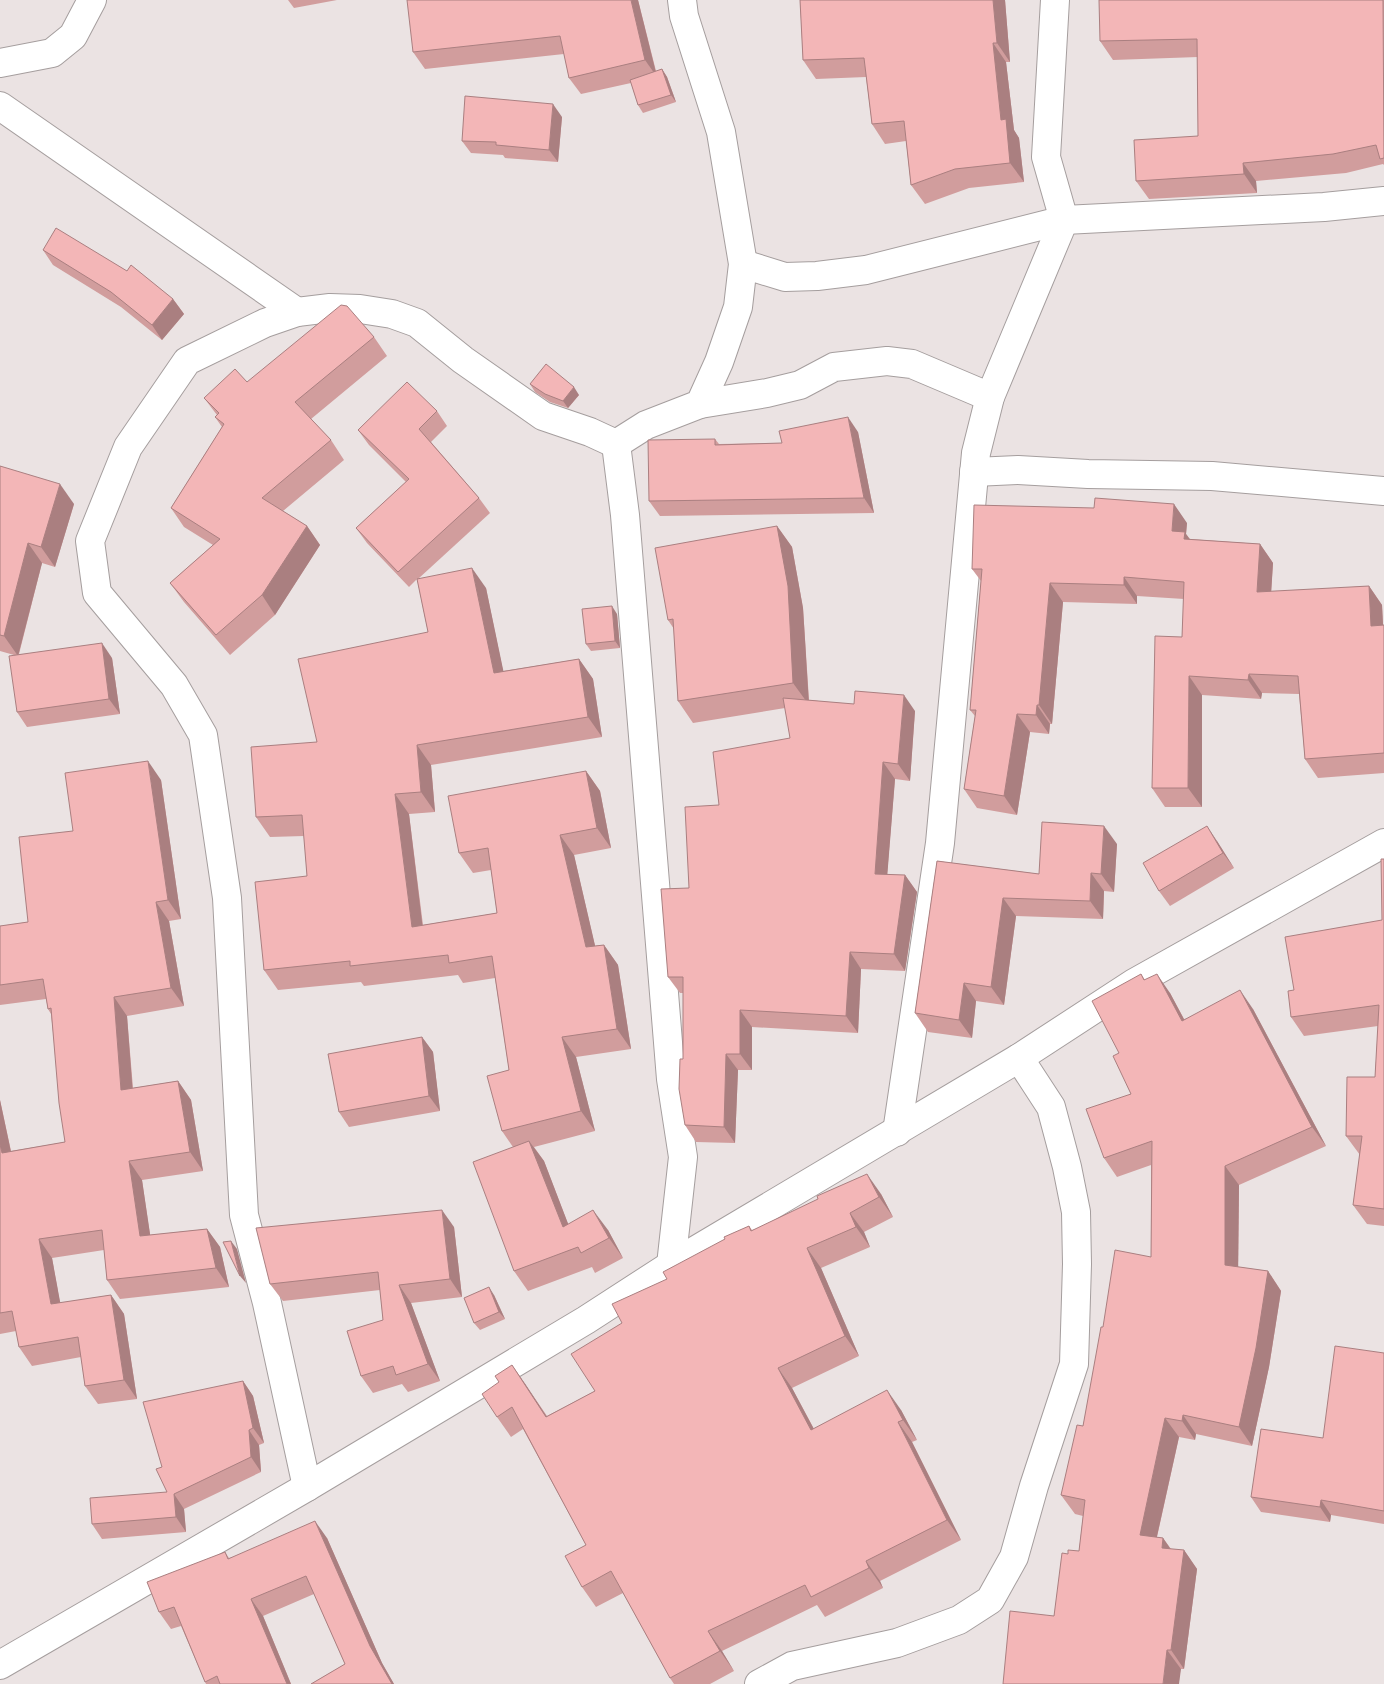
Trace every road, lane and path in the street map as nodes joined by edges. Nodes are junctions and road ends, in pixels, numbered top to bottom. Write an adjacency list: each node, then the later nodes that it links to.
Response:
1 (92, 0): 4 (street)
2 (682, 0): 8 (street)
3 (1055, 0): 7 (street)
4 (0, 63)
5 (0, 106): 9 (street)
6 (1384, 200): 7 (street)
7 (1064, 220): 8 (street); 10 (street)
8 (743, 264): 11 (street)
9 (297, 312): 12 (street); 19 (street)
10 (990, 397): 11 (street); 13 (street)
11 (700, 404): 12 (street)
12 (616, 444): 18 (street)
13 (974, 472): 14 (street); 17 (street)
14 (1384, 491)
15 (1384, 843): 16 (street)
16 (1018, 1058): 17 (street); 21 (street)
17 (897, 1132): 18 (street)
18 (671, 1265): 19 (street)
19 (307, 1487): 20 (street)
20 (0, 1665)
21 (759, 1684)

